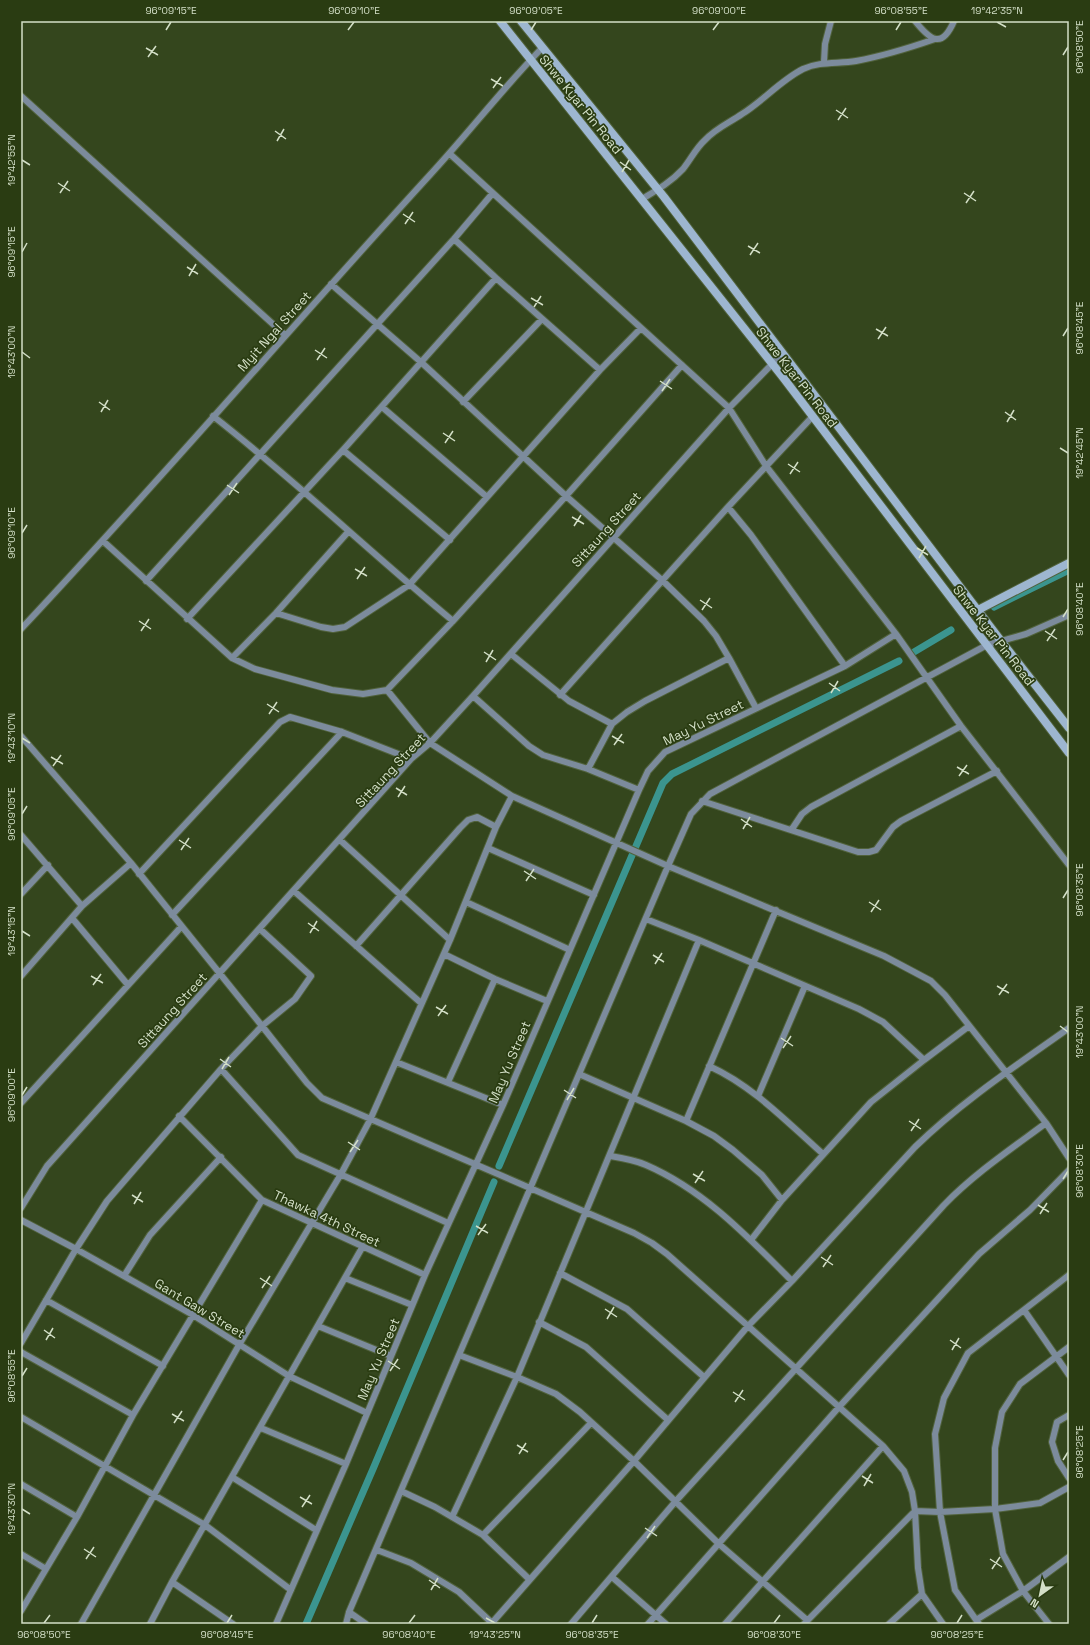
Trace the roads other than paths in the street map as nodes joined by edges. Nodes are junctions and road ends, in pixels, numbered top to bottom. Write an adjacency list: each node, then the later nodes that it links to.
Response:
1 (500, 21): 8 (street, Shwe Kyar Pin Road)
2 (521, 21): 7 (street, Shwe Kyar Pin Road)
3 (832, 21): 9 (street)
4 (915, 21): 6 (street)
5 (954, 21): 6 (street)
6 (935, 39): 9 (street)
7 (542, 48): 8 (street, Myit Ngal Street); 12 (street, Shwe Kyar Pin Road)
8 (531, 60): 11 (street, Myit Ngal Street); 14 (street, Shwe Kyar Pin Road)
9 (824, 62): 12 (street)
10 (21, 96): 21 (street)
11 (450, 154): 13 (street); 17 (street, Myit Ngal Street)
12 (658, 190): 14 (street); 22 (street, Shwe Kyar Pin Road)
13 (492, 194): 15 (street); 20 (street)
14 (642, 199): 24 (street, Shwe Kyar Pin Road)
15 (454, 239): 16 (street); 19 (street)
16 (496, 278): 18 (street); 23 (street)
17 (331, 284): 19 (street); 21 (street, Myit Ngal Street)
18 (542, 319): 26 (street); 27 (street)
19 (377, 324): 23 (street); 33 (street)
20 (641, 328): 25 (street); 26 (street)
21 (285, 335): 30 (street, Myit Ngal Street)
22 (783, 354): 24 (street, Sittaung Street); 48 (street, Shwe Kyar Pin Road)
23 (422, 363): 27 (street); 28 (street)
24 (772, 364): 29 (street, Sittaung Street); 31 (street, Shwe Kyar Pin Road)
25 (682, 365): 29 (street); 38 (street)
26 (600, 370): 34 (street)
27 (463, 402): 34 (street)
28 (382, 406): 32 (street); 37 (street)
29 (729, 408): 35 (street); 41 (street, Sittaung Street)
30 (213, 416): 33 (street); 43 (street, Myit Ngal Street)
31 (813, 416): 35 (street); 56 (street, Shwe Kyar Pin Road)
32 (343, 450): 36 (street); 42 (street)
33 (261, 454): 36 (street); 45 (street)
34 (523, 456): 37 (street); 38 (street)
35 (766, 466): 39 (street); 54 (street)
36 (304, 492): 40 (street); 51 (street)
37 (487, 496): 42 (street)
38 (566, 496): 41 (street); 52 (street)
39 (728, 507): 46 (street); 60 (street)
40 (348, 532): 47 (street); 49 (street)
41 (613, 538): 46 (street); 57 (street, Sittaung Street)
42 (450, 540): 47 (street)
43 (103, 541): 45 (street); 53 (street, Myit Ngal Street)
44 (1069, 563): 48 (street)
45 (146, 581): 51 (street)
46 (663, 581): 59 (street); 63 (street)
47 (409, 585): 49 (street); 52 (street)
48 (978, 610): 55 (street, Shwe Kyar Pin Road)
49 (276, 613): 58 (street)
50 (1069, 615): 55 (street)
51 (187, 619): 58 (street)
52 (453, 621): 62 (street)
53 (21, 629)
54 (896, 634): 60 (street, May Yu Street); 61 (street)
55 (1001, 641): 56 (street); 68 (street, Shwe Kyar Pin Road)
56 (987, 645): 61 (street); 72 (street, Shwe Kyar Pin Road)
57 (511, 654): 63 (street); 64 (street, Sittaung Street)
58 (232, 658): 62 (street)
59 (729, 658): 65 (street); 66 (street)
60 (845, 666): 65 (street, May Yu Street)
61 (928, 678): 67 (street); 78 (street)
62 (387, 690): 71 (street)
63 (560, 694): 66 (street)
64 (473, 696): 71 (street, Sittaung Street); 74 (street)
65 (756, 708): 76 (street, May Yu Street)
66 (612, 724): 74 (street)
67 (961, 726): 75 (street); 80 (street)
68 (1069, 728)
69 (342, 732): 73 (street); 89 (street); 97 (street)
70 (21, 736): 85 (street)
71 (430, 743): 73 (street, Sittaung Street); 77 (street)
72 (1069, 753)
73 (411, 759): 82 (street, Sittaung Street)
74 (588, 769): 76 (street)
75 (997, 771): 80 (street); 87 (street)
76 (639, 790): 83 (street, May Yu Street)
77 (512, 796): 79 (street); 83 (street)
78 (702, 800): 80 (street); 88 (street)
79 (496, 827): 84 (street); 92 (street)
80 (792, 829)
81 (21, 835): 86 (street)
82 (340, 840): 90 (street, Sittaung Street); 92 (street)
83 (615, 842): 88 (street); 93 (street, May Yu Street)
84 (488, 848): 93 (street); 94 (street)
85 (131, 863): 89 (street); 95 (street)
86 (48, 865): 91 (street); 95 (street)
87 (1069, 865)
88 (668, 866): 96 (street); 99 (street)
89 (139, 874): 97 (street)
90 (294, 891): 101 (street, Sittaung Street); 104 (street)
91 (21, 894)
92 (400, 895): 102 (street); 104 (street)
93 (594, 896): 105 (street, May Yu Street)
94 (466, 902): 102 (street); 105 (street)
95 (82, 906): 98 (street)
96 (776, 910): 107 (street); 116 (street)
97 (172, 915): 100 (street)
98 (72, 918): 109 (street); 111 (street)
99 (646, 919): 103 (street); 123 (street)
100 (181, 927): 108 (street); 111 (street)
101 (260, 929): 108 (street, Sittaung Street); 115 (street)
102 (450, 940): 106 (street)
103 (699, 940): 107 (street); 126 (street)
104 (356, 946): 114 (street)
105 (570, 950): 113 (street, May Yu Street)
106 (444, 954): 110 (street); 114 (street)
107 (753, 964): 112 (street); 120 (street)
108 (219, 974): 115 (street); 143 (street, Sittaung Street)
109 (21, 976)
110 (495, 979): 113 (street); 124 (street)
111 (128, 985): 127 (street)
112 (805, 986): 118 (street); 125 (street)
113 (547, 1001): 128 (street, May Yu Street)
114 (421, 1003): 119 (street)
115 (262, 1026): 121 (street); 130 (street)
116 (969, 1026): 118 (street); 122 (street)
117 (1069, 1028): 122 (street)
118 (924, 1060): 133 (street)
119 (396, 1062): 124 (street); 130 (street)
120 (709, 1066): 125 (street); 131 (street)
121 (221, 1069): 129 (street); 139 (street)
122 (1006, 1072): 132 (street); 156 (street)
123 (579, 1074): 126 (street); 140 (street)
124 (448, 1082): 128 (street)
125 (758, 1096): 133 (street)
126 (632, 1097): 131 (street); 134 (street)
127 (21, 1103)
128 (503, 1105): 137 (street, May Yu Street)
129 (179, 1116): 135 (street, Thawka 4th Street); 150 (street)
130 (370, 1120): 137 (street); 139 (street)
131 (686, 1121): 142 (street)
132 (1046, 1123): 136 (street); 172 (street)
133 (823, 1154): 142 (street)
134 (610, 1156): 144 (street); 148 (street)
135 (221, 1157): 141 (street, Thawka 4th Street); 153 (street)
136 (1069, 1158)
137 (476, 1163): 140 (street); 147 (street, May Yu Street)
138 (1069, 1170): 177 (street)
139 (341, 1174): 146 (street); 147 (street)
140 (531, 1188): 144 (street); 168 (street)
141 (262, 1200): 146 (street, Thawka 4th Street); 160 (street)
142 (782, 1200): 148 (street)
143 (21, 1208)
144 (586, 1213): 151 (street); 163 (street)
145 (21, 1220): 150 (street, Gant Gaw Street)
146 (310, 1223): 149 (street, Thawka 4th Street); 165 (street)
147 (448, 1223): 154 (street, May Yu Street)
148 (751, 1240): 156 (street)
149 (363, 1246): 154 (street, Thawka 4th Street); 155 (street)
150 (76, 1249): 153 (street, Gant Gaw Street); 157 (street)
151 (560, 1273): 161 (street); 176 (street)
152 (1069, 1275): 159 (street)
153 (124, 1276): 160 (street, Gant Gaw Street)
154 (425, 1276): 158 (street, May Yu Street)
155 (345, 1278): 158 (street); 162 (street)
156 (792, 1281): 163 (street)
157 (46, 1300): 164 (street); 171 (street)
158 (412, 1305): 169 (street, May Yu Street)
159 (1024, 1310): 170 (street); 198 (street)
160 (193, 1315): 165 (street, Gant Gaw Street); 171 (street)
161 (539, 1322): 175 (street); 182 (street)
162 (318, 1326): 169 (street); 174 (street)
163 (748, 1326): 172 (street); 176 (street)
164 (21, 1344)
165 (239, 1345): 174 (street, Gant Gaw Street); 194 (street)
166 (1069, 1347): 170 (street)
167 (21, 1352): 179 (street)
168 (459, 1355): 175 (street); 193 (street)
169 (391, 1356): 178 (street, May Yu Street)
170 (1056, 1356): 173 (street); 196 (street)
171 (163, 1366): 179 (street)
172 (796, 1369): 177 (street); 195 (street)
173 (1069, 1375)
174 (289, 1376): 178 (street, Gant Gaw Street); 184 (street)
175 (517, 1377): 183 (street); 200 (street)
176 (704, 1377): 182 (street)
177 (839, 1407): 185 (street); 204 (street)
178 (367, 1413): 187 (street, May Yu Street)
179 (134, 1415): 188 (street)
180 (1069, 1415): 190 (street)
181 (21, 1417): 188 (street)
182 (668, 1420): 186 (street)
183 (591, 1423): 186 (street); 203 (street)
184 (261, 1428): 187 (street); 189 (street)
185 (883, 1446): 197 (street); 212 (street)
186 (634, 1461): 195 (street); 210 (street)
187 (346, 1464): 202 (street, May Yu Street)
188 (106, 1466): 194 (street); 199 (street)
189 (232, 1477): 201 (street); 202 (street)
190 (1069, 1478)
191 (21, 1484): 199 (street)
192 (1069, 1487): 196 (street)
193 (401, 1491): 200 (street); 205 (street)
194 (154, 1495): 201 (street); 221 (street)
195 (675, 1502): 204 (street); 209 (street)
196 (995, 1508): 198 (street); 214 (street)
197 (915, 1511): 198 (street); 215 (street); 219 (street)
198 (940, 1512): 220 (street)
199 (77, 1517): 208 (street)
200 (452, 1517): 203 (street)
201 (205, 1525): 211 (street); 213 (street)
202 (316, 1530): 213 (street, May Yu Street)
203 (483, 1535): 210 (street)
204 (719, 1544): 212 (street); 218 (street)
205 (377, 1550): 217 (street); 227 (street)
206 (21, 1554): 208 (street)
207 (1069, 1557): 214 (street)
208 (46, 1569): 216 (street)
209 (612, 1577): 218 (street); 228 (street)
210 (529, 1579): 227 (street)
211 (172, 1582): 222 (street); 223 (street)
212 (763, 1582): 219 (street); 231 (street)
213 (291, 1590): 224 (street, May Yu Street)
214 (1023, 1591): 220 (street); 234 (street)
215 (922, 1594): 232 (street); 233 (street)
216 (21, 1611)
217 (349, 1612): 225 (street); 226 (street)
218 (656, 1615): 229 (street); 230 (street)
219 (805, 1622)
220 (977, 1622)
221 (81, 1624)
222 (150, 1624)
223 (233, 1624)
224 (276, 1624)
225 (346, 1624)
226 (366, 1624)
227 (492, 1624)
228 (571, 1624)
229 (648, 1624)
230 (666, 1624)
231 (725, 1624)
232 (889, 1624)
233 (943, 1624)
234 (1049, 1624)

